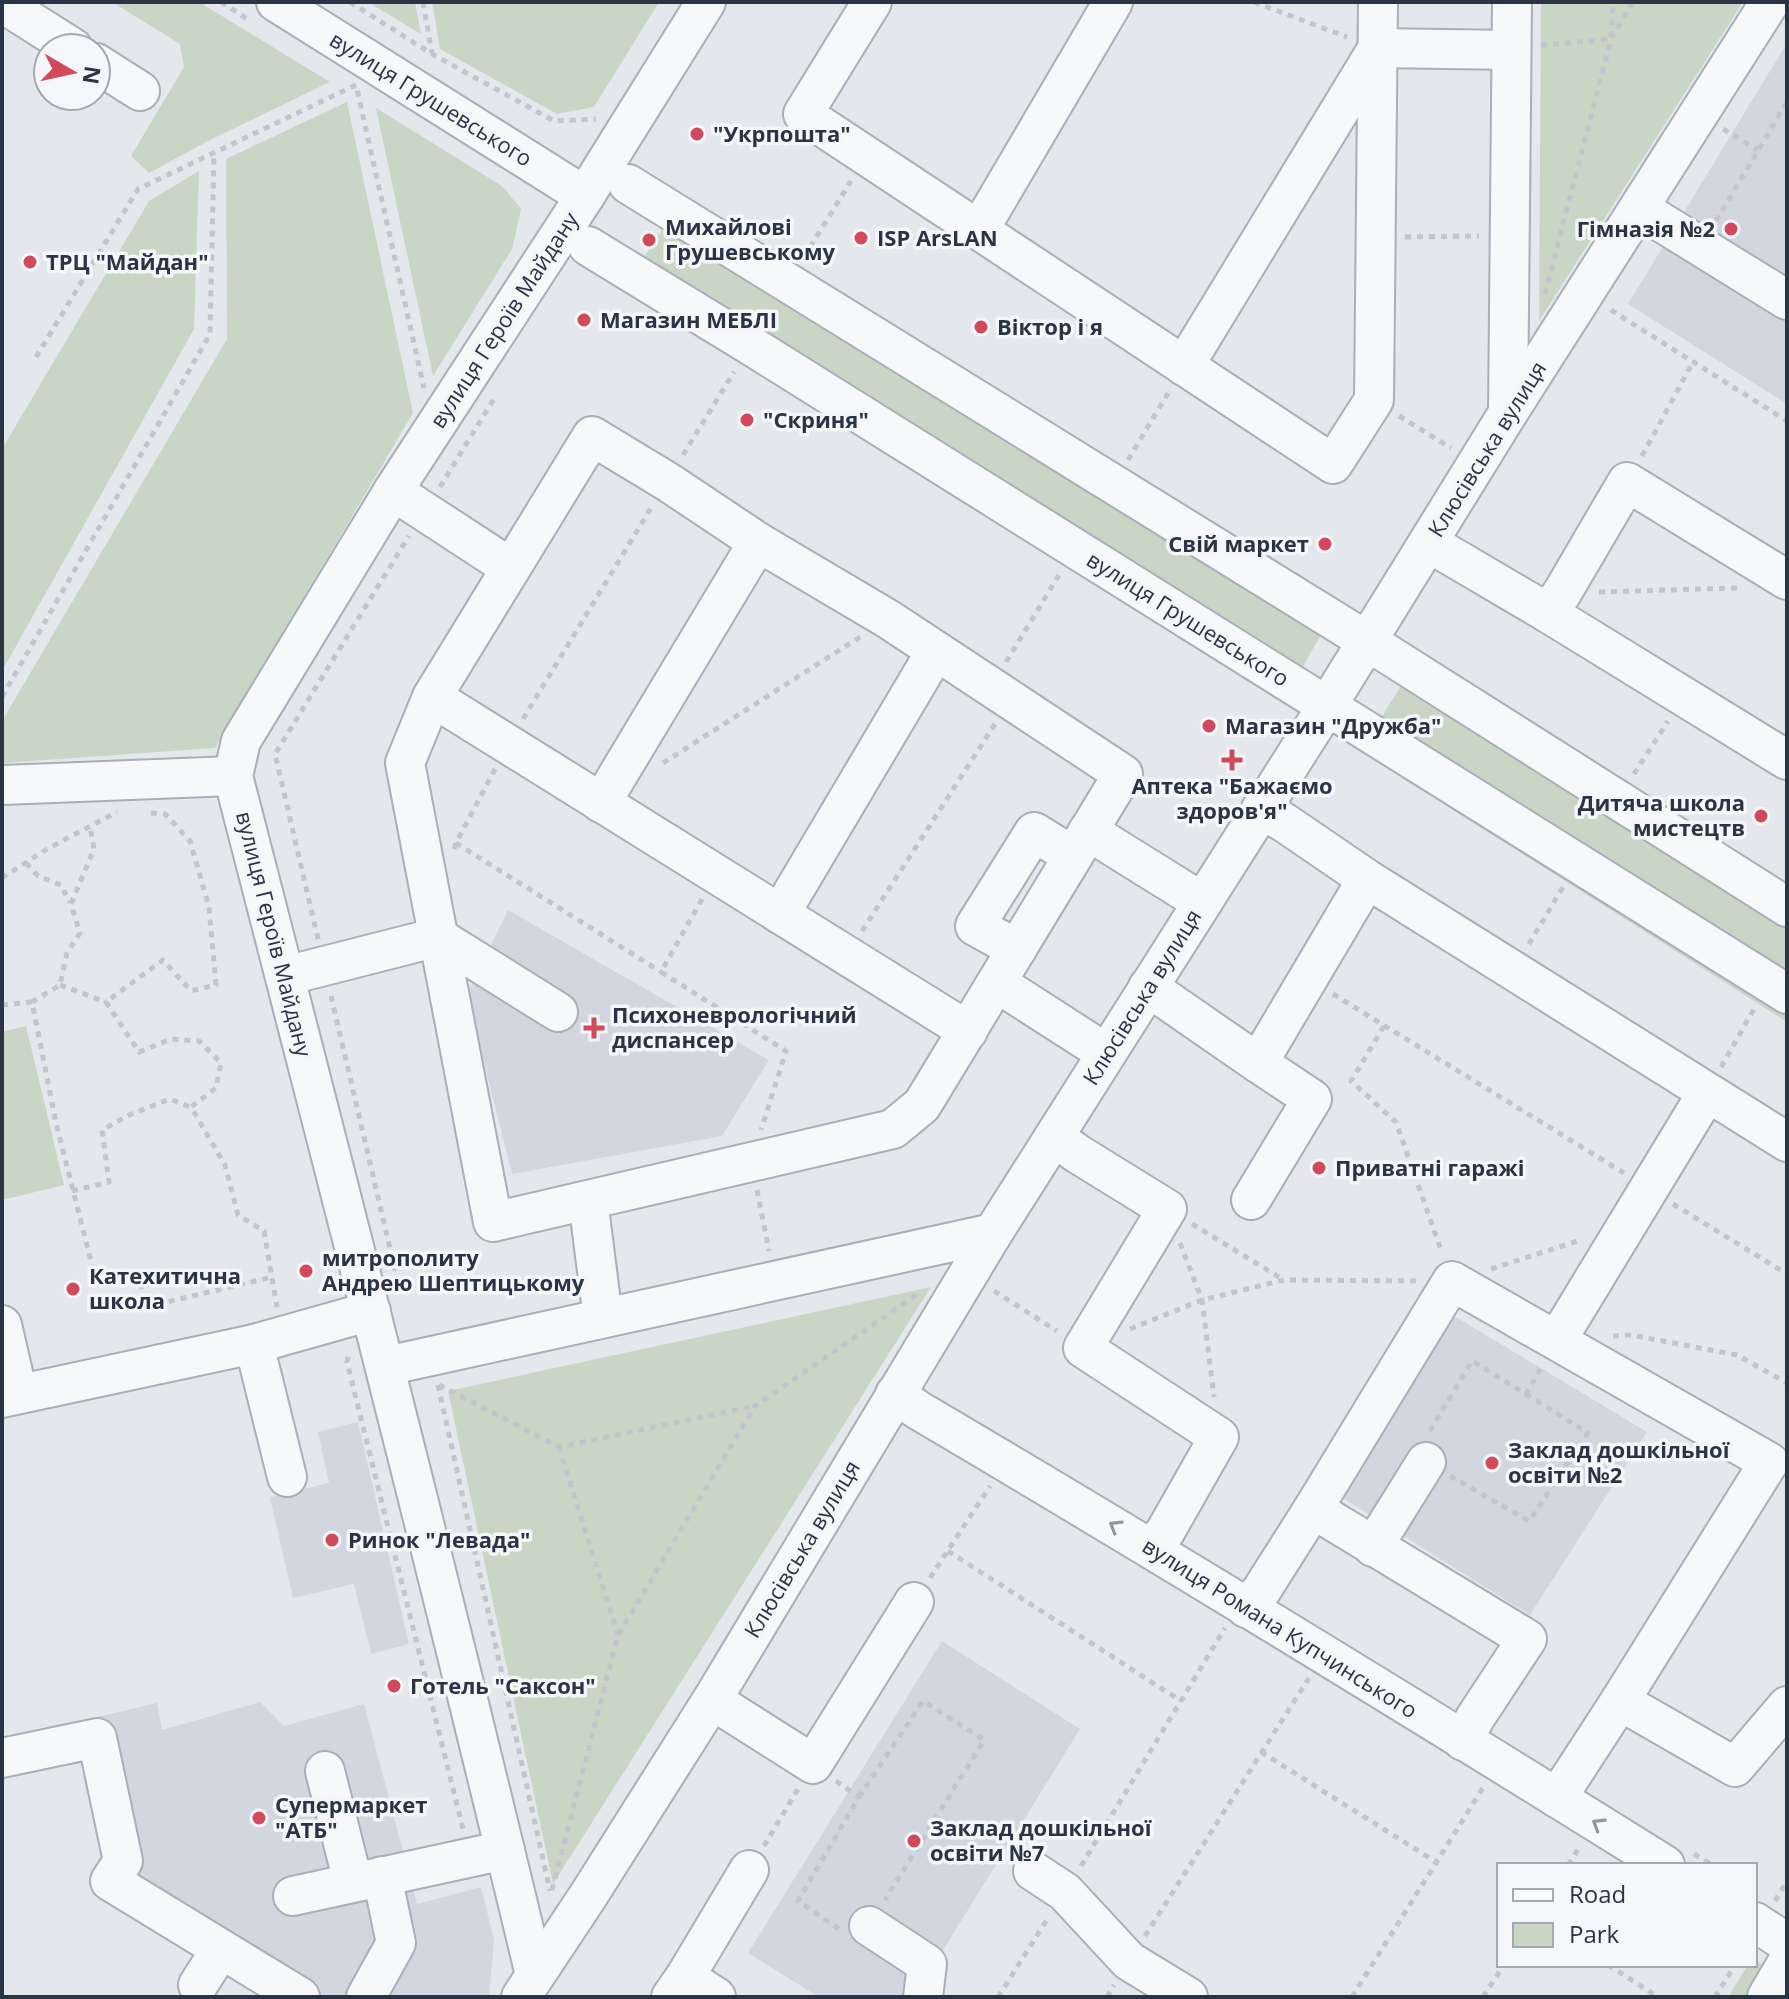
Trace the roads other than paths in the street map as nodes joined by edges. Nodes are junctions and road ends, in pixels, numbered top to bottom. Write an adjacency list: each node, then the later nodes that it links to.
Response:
1 (706, 2): 15 (street, вулиця Героїв Майдану)
2 (872, 2): 17 (street)
3 (1113, 2): 17 (street)
4 (1378, 2): 10 (street)
5 (1512, 2): 11 (street)
6 (1770, 2): 16 (street, Клюсівська вулиця)
7 (2, 3): 9 (street)
8 (269, 14): 15 (street, вулиця Грушевського)
9 (48, 32)
10 (1377, 48): 11 (street); 20 (street); 20 (street)
11 (1521, 48): 21 (street)
12 (112, 73): 13 (street)
13 (140, 91)
14 (628, 184): 28 (street)
15 (585, 196): 22 (street, вулиця Героїв Майдану)
16 (1640, 209): 19 (street); 21 (street, Клюсівська вулиця)
17 (979, 230): 20 (street)
18 (588, 246): 31 (street, вулиця Грушевського)
19 (1787, 300)
20 (1184, 366)
21 (1508, 413): 24 (street, Клюсівська вулиця)
22 (393, 491): 25 (street); 33 (street, вулиця Героїв Майдану)
23 (758, 542): 25 (street); 29 (street); 35 (street)
24 (1429, 543): 27 (street); 28 (street, Клюсівська вулиця)
25 (511, 568): 30 (street)
26 (1787, 580): 27 (street)
27 (1555, 603): 32 (street)
28 (1367, 641): 31 (street, Клюсівська вулиця); 40 (street)
29 (936, 651): 37 (street); 41 (street)
30 (432, 697): 35 (street); 42 (street)
31 (1327, 706): 36 (street, Клюсівська вулиця); 46 (street, вулиця Грушевського)
32 (1787, 760)
33 (233, 776): 34 (street); 43 (street, вулиця Героїв Майдану)
34 (2, 785)
35 (601, 803): 41 (street)
36 (1261, 809): 38 (street); 39 (street, Клюсівська вулиця)
37 (1081, 844): 39 (street); 44 (street)
38 (1367, 879): 50 (street); 51 (street)
39 (1202, 902): 45 (street, Клюсівська вулиця)
40 (1787, 907)
41 (780, 914): 48 (street)
42 (438, 937): 43 (street); 47 (street); 54 (street)
43 (285, 976): 57 (street, вулиця Героїв Майдану)
44 (997, 983): 48 (street); 49 (street)
45 (1148, 987): 49 (street, Клюсівська вулиця); 50 (street)
46 (1778, 989)
47 (558, 1012)
48 (968, 1031): 54 (street)
49 (1106, 1053): 52 (street, Клюсівська вулиця)
50 (1258, 1063): 55 (street)
51 (1707, 1093): 53 (street); 60 (street)
52 (1054, 1137): 56 (street, Клюсівська вулиця); 69 (street)
53 (1787, 1142)
54 (588, 1200): 58 (street)
55 (1251, 1200)
56 (993, 1233): 58 (street); 63 (street, Клюсівська вулиця)
57 (371, 1311): 61 (street); 62 (street, вулиця Героїв Майдану)
58 (603, 1318): 62 (street)
59 (2, 1325): 64 (street)
60 (1557, 1340): 67 (street); 73 (street)
61 (254, 1344): 64 (street); 66 (street)
62 (386, 1366): 79 (street, вулиця Героїв Майдану)
63 (895, 1394): 69 (street, вулиця Романа Купчинського, one-way to 63); 72 (street, Клюсівська вулиця)
64 (10, 1396)
65 (1426, 1462): 68 (street)
66 (287, 1477)
67 (1313, 1509): 68 (street); 71 (street)
68 (1373, 1547): 75 (street)
69 (1152, 1548): 71 (street, вулиця Романа Купчинського)
70 (914, 1602): 72 (street)
71 (1237, 1616): 75 (street, вулиця Романа Купчинського)
72 (712, 1700): 91 (street, Клюсівська вулиця)
73 (1620, 1701): 74 (street); 78 (street)
74 (1787, 1706)
75 (1463, 1741): 78 (street, вулиця Романа Купчинського)
76 (2, 1758): 88 (street)
77 (325, 1771): 83 (street)
78 (1557, 1798): 80 (street, вулиця Романа Купчинського, one-way to 78)
79 (505, 1850): 83 (street); 91 (street, вулиця Героїв Майдану)
80 (1662, 1863)
81 (749, 1870): 92 (street)
82 (1033, 1871): 96 (street)
83 (368, 1879): 84 (street); 94 (street)
84 (293, 1896)
85 (1757, 1923): 87 (street)
86 (869, 1926): 95 (street)
87 (1787, 1943)
88 (221, 1949): 90 (street); 93 (street)
89 (1787, 1963): 97 (street)
90 (198, 1985)
91 (528, 1986)
92 (691, 1990)
93 (300, 1997)
94 (366, 1997)
95 (923, 1997)
96 (1188, 1997)
97 (1767, 1997)

